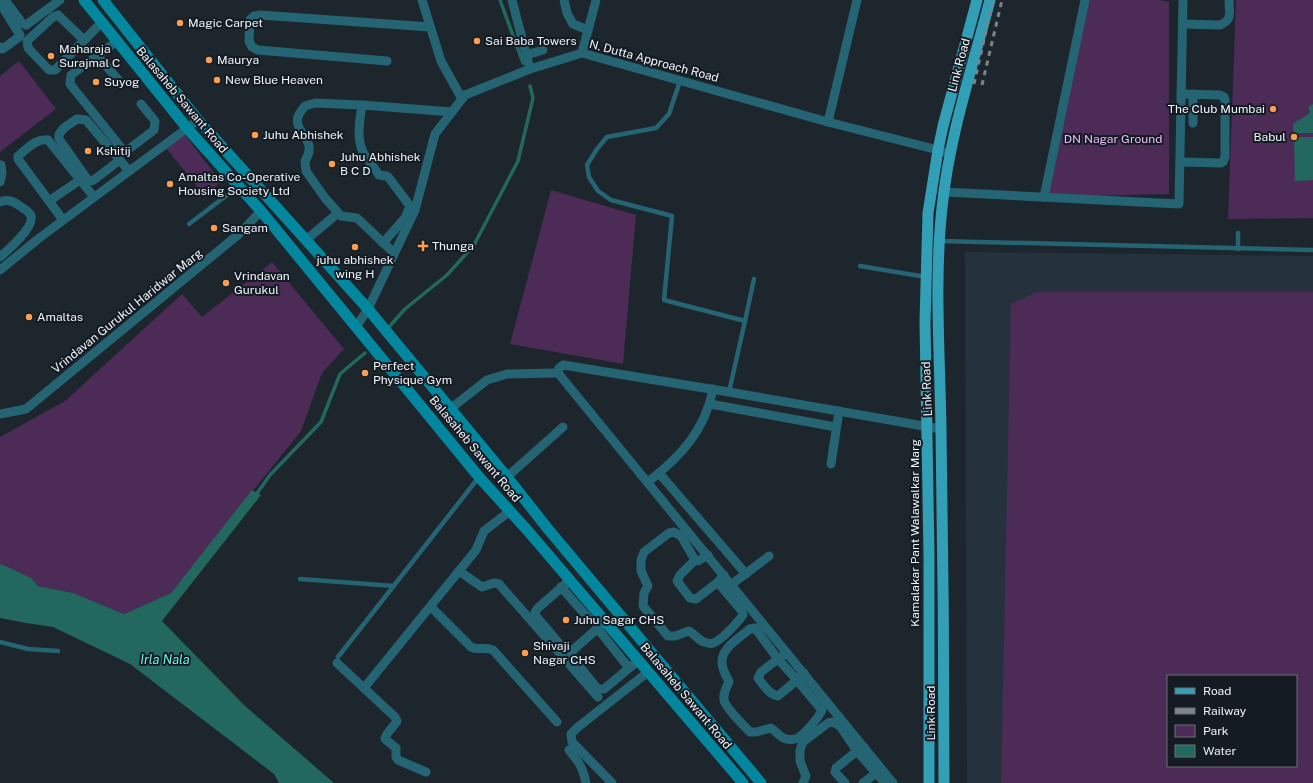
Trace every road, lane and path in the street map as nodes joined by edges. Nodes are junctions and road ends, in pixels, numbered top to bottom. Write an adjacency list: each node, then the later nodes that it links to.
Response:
1 (5, 0): 14 (street)
2 (84, 0): 16 (main road, Balasaheb Sawant Road)
3 (103, 0): 37 (main road, Balasaheb Sawant Road)
4 (422, 0): 18 (street)
5 (512, 0): 26 (street)
6 (564, 0): 19 (street)
7 (595, 0): 19 (street)
8 (857, 0): 38 (street)
9 (977, 0): 41 (main road, Kamalakar Pant Walawalkar Marg)
10 (990, 0): 42 (main road, Link Road)
11 (1085, 0): 52 (street)
12 (1183, 0): 17 (street)
13 (1229, 0): 17 (street)
14 (54, 2)
15 (0, 3): 22 (street)
16 (102, 22): 20 (street); 21 (main road, Balasaheb Sawant Road)
17 (1183, 24): 32 (street)
18 (430, 27): 27 (street); 31 (street)
19 (588, 30): 24 (street)
20 (84, 40): 20 (street)
21 (117, 40): 25 (street); 40 (main road, Balasaheb Sawant Road)
22 (0, 47)
23 (542, 50): 26 (street)
24 (582, 53): 28 (street, N. Dutta Approach Road); 29 (street, N. Dutta Approach Road)
25 (98, 55): 30 (street); 34 (street)
26 (526, 55): 28 (street)
27 (388, 61)
28 (530, 69): 31 (street, N. Dutta Approach Road)
29 (680, 81): 38 (street, N. Dutta Approach Road); 76 (lane)
30 (120, 82)
31 (462, 99): 36 (street, N. Dutta Approach Road)
32 (1181, 99): 33 (street); 44 (street)
33 (1193, 99): 39 (street); 44 (street)
34 (141, 104)
35 (362, 105): 36 (street); 55 (street); 57 (street)
36 (452, 112): 55 (street, N. Dutta Approach Road)
37 (198, 120): 40 (street); 62 (main road, Balasaheb Sawant Road)
38 (828, 122): 41 (street, N. Dutta Approach Road)
39 (1193, 123)
40 (187, 128): 46 (street); 49 (main road, Balasaheb Sawant Road)
41 (938, 150): 42 (street, N. Dutta Approach Road); 63 (main road, Kamalakar Pant Walawalkar Marg)
42 (950, 154): 50 (main road, Link Road)
43 (120, 160): 43 (street); 46 (street)
44 (1180, 162): 52 (street)
45 (0, 165): 48 (street)
46 (129, 171): 51 (street)
47 (80, 180): 51 (street); 53 (street); 53 (street)
48 (0, 182)
49 (239, 186): 56 (main road, Balasaheb Sawant Road); 59 (lane)
50 (944, 192): 52 (street); 64 (main road, Link Road)
51 (94, 197): 58 (street)
52 (1044, 197)
53 (49, 201): 58 (street)
54 (0, 202): 61 (street)
55 (412, 208): 65 (street); 69 (street, N. Dutta Approach Road)
56 (260, 211): 77 (main road, Balasaheb Sawant Road); 85 (street, Vrindavan Gurukul Haridwar Marg)
57 (338, 213): 62 (street); 65 (street)
58 (63, 220): 66 (street)
59 (189, 224)
60 (1238, 233): 67 (lane)
61 (20, 239): 66 (street); 70 (street)
62 (306, 240): 75 (main road, Balasaheb Sawant Road)
63 (927, 241): 64 (main road); 73 (main road, Kamalakar Pant Walawalkar Marg)
64 (940, 241): 67 (lane); 89 (main road, Link Road)
65 (383, 242): 69 (street)
66 (28, 247): 72 (street)
67 (1238, 249): 68 (lane)
68 (1313, 250)
69 (394, 253): 75 (street, N. Dutta Approach Road)
70 (0, 257)
71 (860, 266): 73 (lane)
72 (0, 270)
73 (926, 278): 88 (main road, Kamalakar Pant Walawalkar Marg)
74 (754, 279): 76 (lane)
75 (368, 309): 77 (street, N. Dutta Approach Road); 83 (main road, Balasaheb Sawant Road)
76 (745, 321): 80 (lane)
77 (356, 327): 92 (main road, Balasaheb Sawant Road)
78 (558, 374): 79 (street); 83 (street); 94 (street)
79 (713, 389): 80 (street); 81 (street)
80 (729, 392): 82 (street); 84 (street)
81 (710, 404): 82 (street); 91 (street)
82 (726, 407): 87 (street)
83 (450, 409): 93 (main road, Balasaheb Sawant Road)
84 (839, 411): 87 (street); 88 (street)
85 (0, 414)
86 (563, 427): 93 (street)
87 (836, 427): 90 (street)
88 (927, 427): 89 (street); 140 (main road, Kamalakar Pant Walawalkar Marg)
89 (941, 429): 141 (main road, Link Road)
90 (831, 464)
91 (660, 473): 94 (street); 95 (street)
92 (479, 477): 97 (main road, Balasaheb Sawant Road); 107 (lane)
93 (507, 477): 128 (main road, Balasaheb Sawant Road)
94 (648, 482): 96 (street)
95 (680, 497): 96 (street); 102 (street)
96 (668, 507): 98 (street)
97 (510, 511): 101 (street); 105 (main road, Balasaheb Sawant Road)
98 (708, 555): 100 (street); 103 (street)
99 (769, 556): 102 (street)
100 (695, 560): 103 (street); 103 (street)
101 (460, 571): 109 (street); 124 (street)
102 (746, 574): 106 (street)
103 (721, 578): 106 (street)
104 (300, 579): 107 (lane)
105 (570, 580): 108 (street); 111 (main road, Balasaheb Sawant Road)
106 (732, 584): 115 (street)
107 (394, 586): 117 (lane)
108 (561, 587): 110 (street); 113 (street)
109 (431, 607): 123 (street); 125 (street)
110 (590, 620)
111 (602, 625): 118 (main road, Balasaheb Sawant Road); 119 (street); 119 (street)
112 (0, 642): 114 (lane)
113 (562, 647)
114 (58, 651)
115 (787, 653): 116 (street); 121 (street)
116 (778, 659): 122 (street); 122 (street); 122 (street)
117 (338, 660): 123 (street)
118 (639, 660): 119 (street); 120 (main road, Balasaheb Sawant Road)
119 (629, 668)
120 (648, 672): 131 (main road, Balasaheb Sawant Road); 133 (street)
121 (804, 673): 122 (street); 126 (street)
122 (797, 680)
123 (364, 688): 130 (street)
124 (598, 697)
125 (557, 722)
126 (860, 749): 129 (street); 135 (street); 136 (street)
127 (569, 750): 132 (street)
128 (748, 768): 131 (main road); 134 (main road, Balasaheb Sawant Road)
129 (878, 770): 137 (street); 138 (street); 139 (street)
130 (426, 772)
131 (740, 779)
132 (586, 783)
133 (612, 783)
134 (761, 783)
135 (803, 783)
136 (845, 783)
137 (863, 783)
138 (885, 783)
139 (893, 783)
140 (929, 783)
141 (944, 783)

